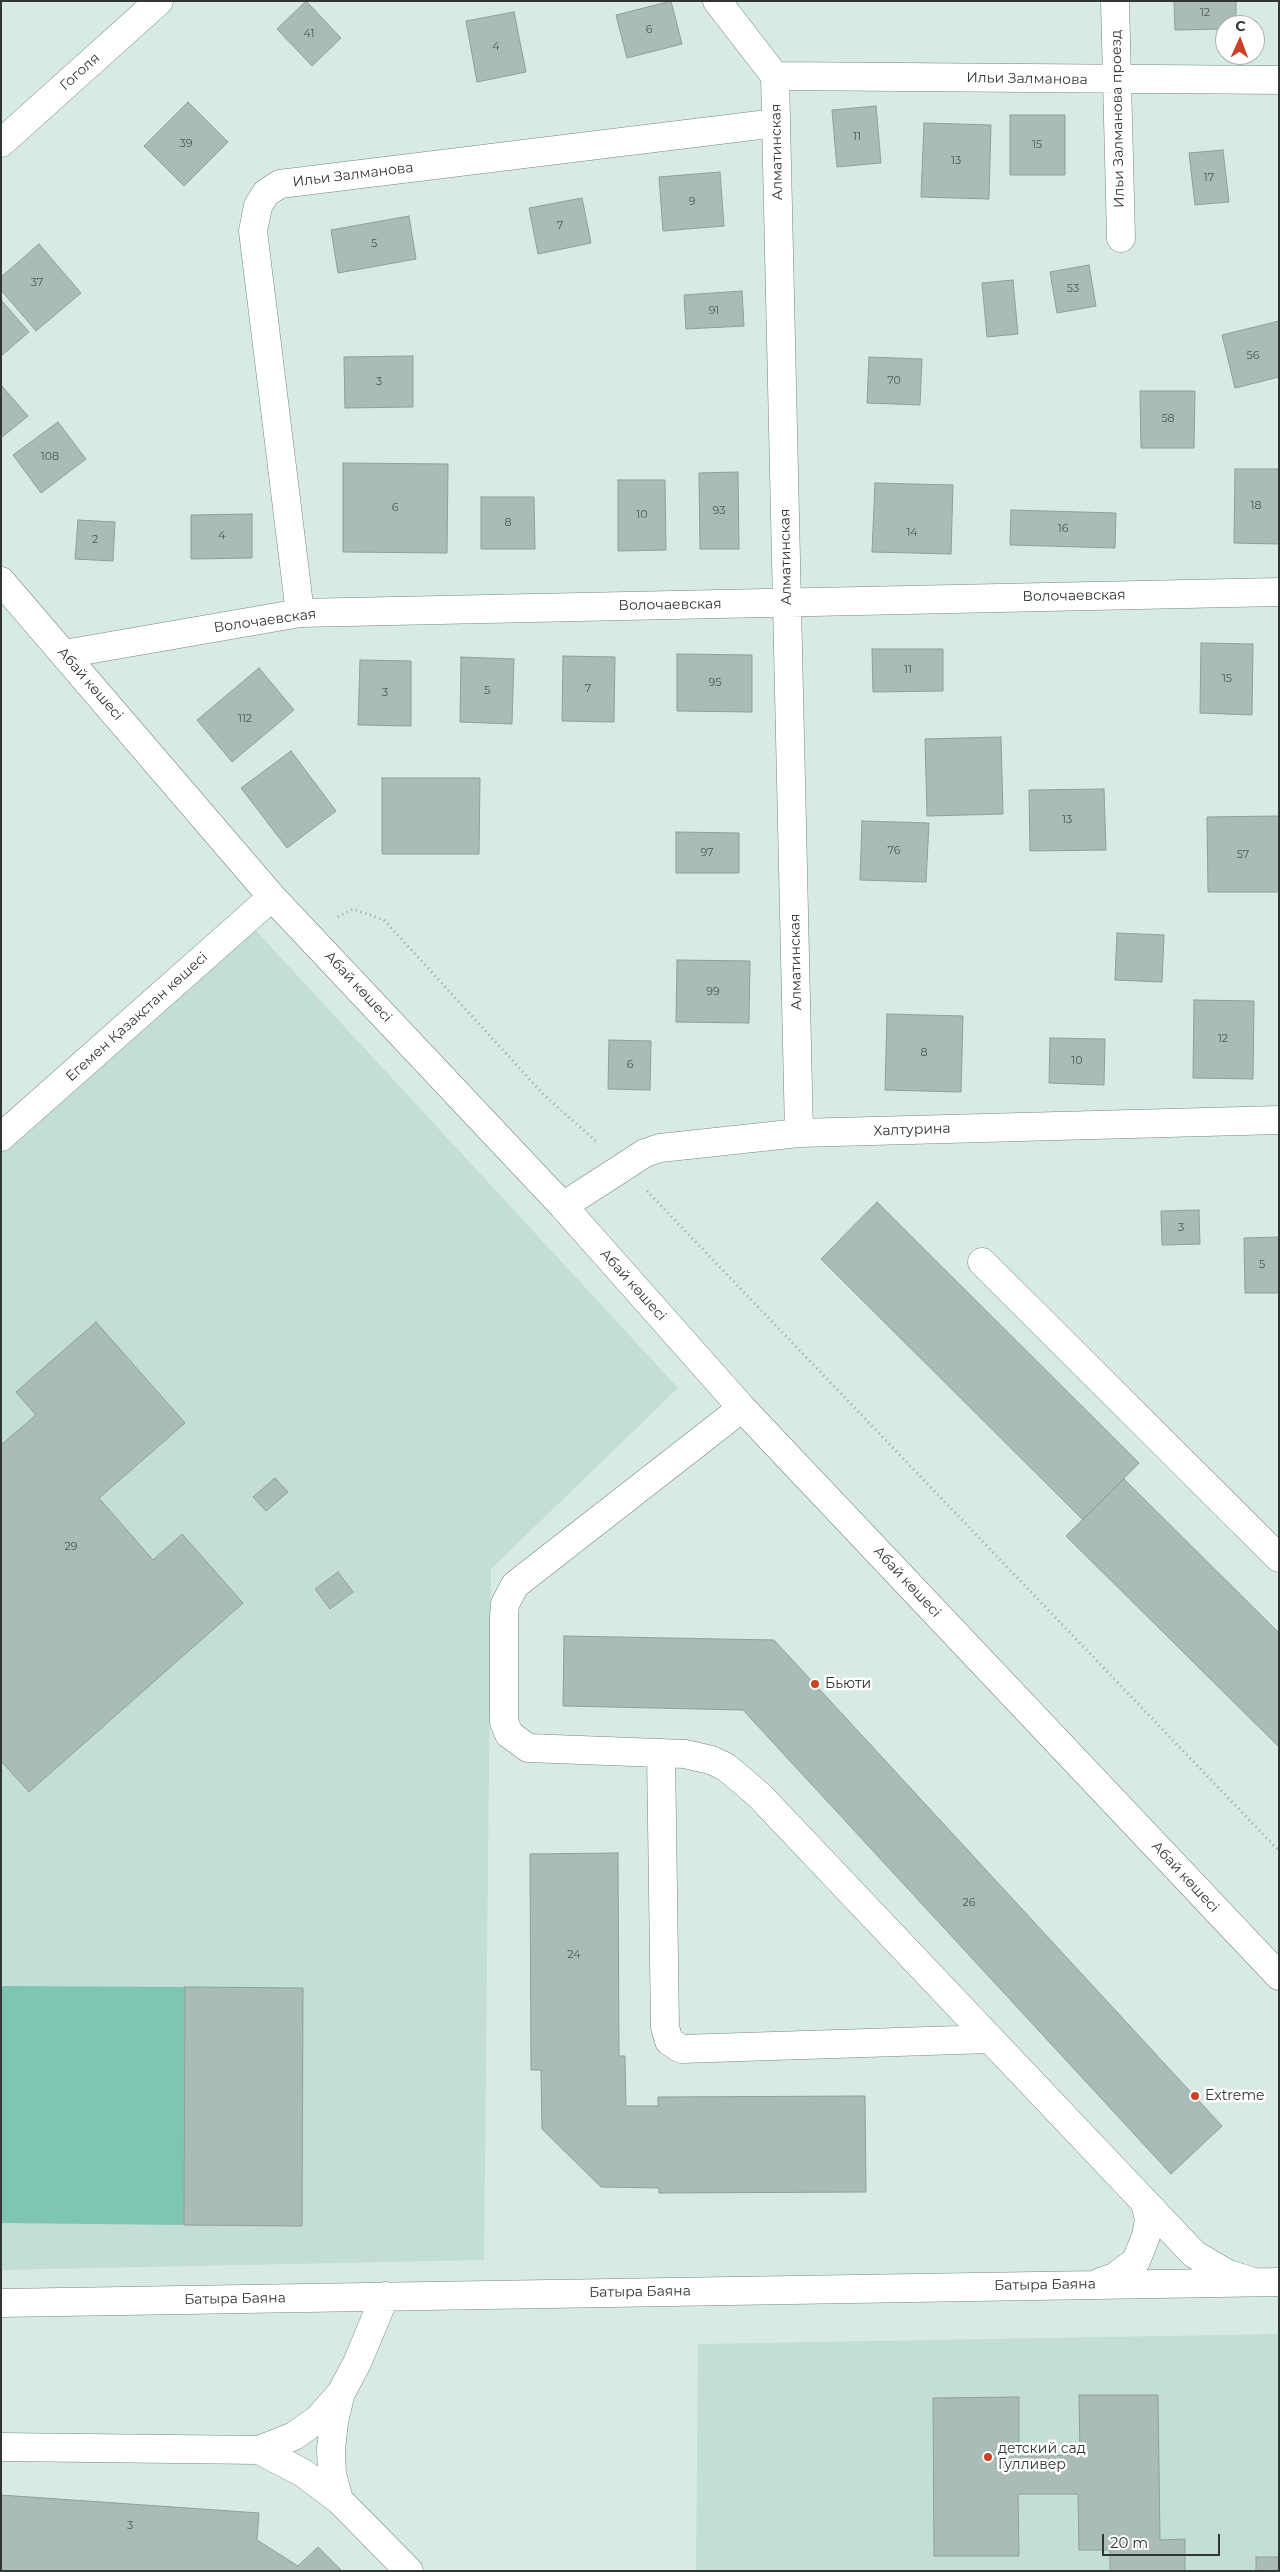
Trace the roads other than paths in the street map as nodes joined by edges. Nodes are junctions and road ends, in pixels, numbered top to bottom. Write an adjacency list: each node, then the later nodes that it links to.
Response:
1 (159, 1): 8 (street, Гоголя)
2 (716, 1): 4 (street)
3 (1115, 1): 5 (street, Ильи Залманова проезд)
4 (775, 76): 5 (street, Ильи Залманова); 7 (street, Алматинская)
5 (1118, 80): 6 (street, Ильи Залманова); 9 (street, Ильи Залманова проезд)
6 (1279, 80)
7 (776, 123): 12 (street, Алматинская); 13 (street, Ильи Залманова)
8 (1, 143)
9 (1121, 238)
10 (1, 581): 14 (street, Абай көшесі)
11 (1279, 592): 12 (street, Волочаевская)
12 (787, 602): 13 (street, Волочаевская); 17 (street, Алматинская)
13 (300, 613): 14 (street, Волочаевская)
14 (64, 654): 15 (street, Абай көшесі)
15 (272, 897): 18 (street, Егемен Қазақстан көшесі); 19 (street, Абай көшесі)
16 (1279, 1120): 17 (street, Халтурина)
17 (800, 1133): 19 (street, Халтурина)
18 (1, 1137)
19 (563, 1206): 21 (street, Абай көшесі)
20 (982, 1262): 22 (street)
21 (742, 1408): 23 (street); 24 (street, Абай көшесі)
22 (1279, 1558)
23 (661, 1753): 25 (street); 25 (street)
24 (1279, 1976)
25 (990, 2039): 26 (street)
26 (1145, 2202): 27 (street); 28 (street)
27 (1266, 2282): 28 (street, Батыра Баяна)
28 (1095, 2284): 29 (street, Батыра Баяна)
29 (385, 2296): 30 (street, Батыра Баяна); 31 (street)
30 (1, 2303)
31 (341, 2393): 33 (street); 34 (street)
32 (1, 2447): 33 (street)
33 (259, 2450): 34 (street)
34 (339, 2500): 35 (street)
35 (409, 2571)

